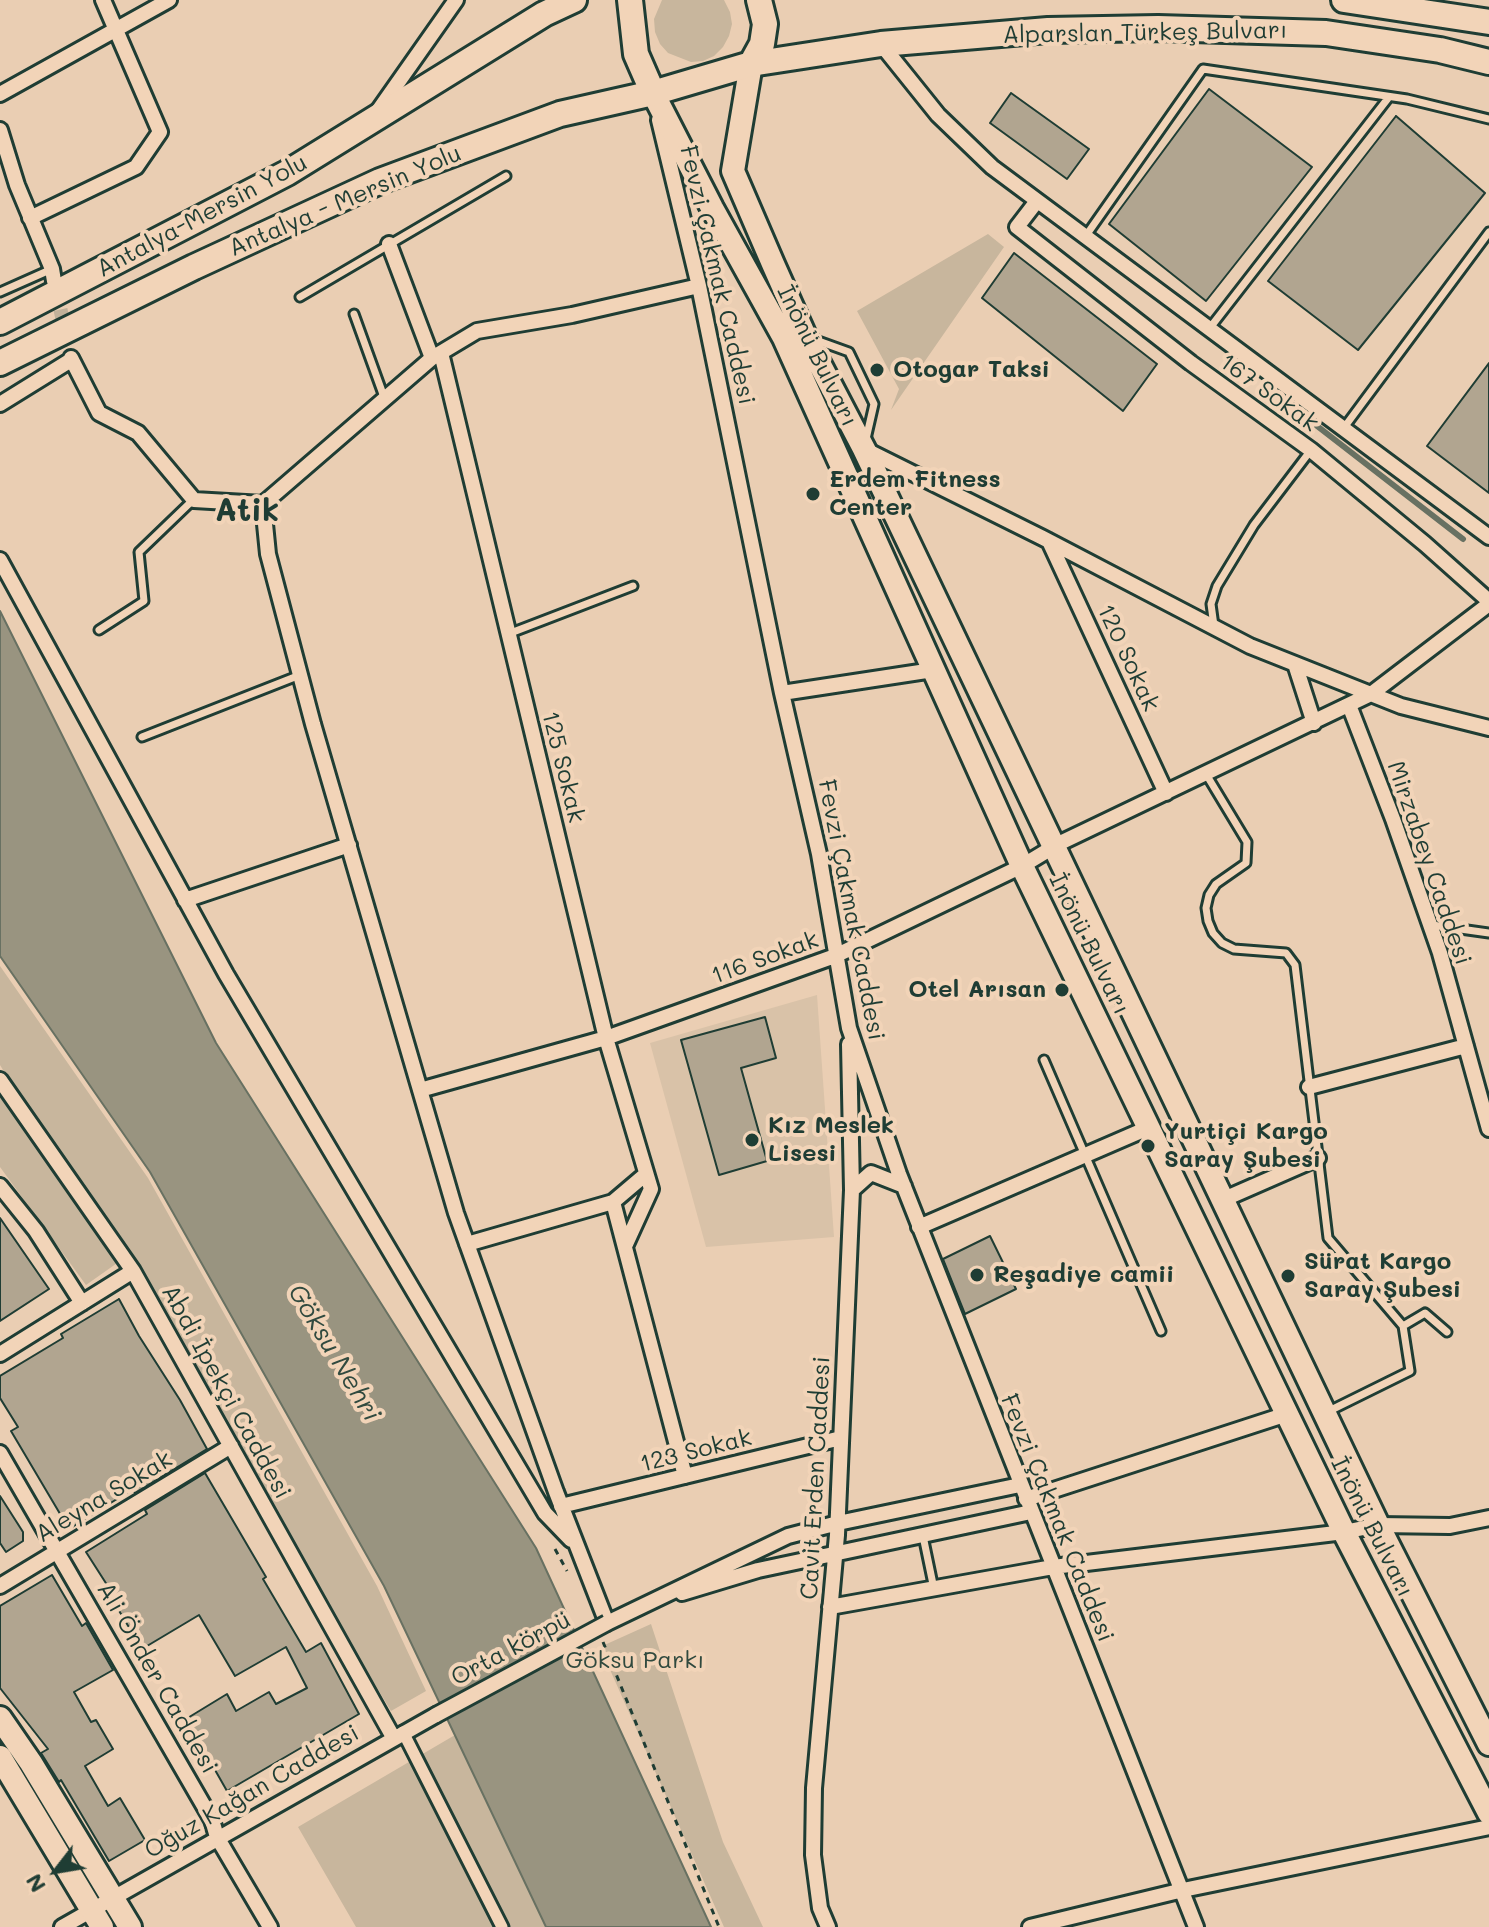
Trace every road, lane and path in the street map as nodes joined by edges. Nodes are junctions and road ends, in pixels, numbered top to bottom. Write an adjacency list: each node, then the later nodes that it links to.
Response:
1 (103, 0): 10 (street)
2 (169, 0): 10 (street)
3 (456, 0): 18 (street)
4 (574, 0): 8 (highway)
5 (630, 0): 14 (highway)
6 (759, 0): 13 (highway)
7 (1344, 0): 9 (highway)
8 (547, 7): 18 (highway, Antalya-Mersin Yolu)
9 (1489, 22)
10 (116, 31): 15 (street); 23 (street)
11 (881, 44): 12 (highway, Alparslan Türkeş Bulvarı); 13 (highway, Alparslan Türkeş Bulvarı); 22 (street)
12 (1489, 62)
13 (751, 64): 14 (highway, Antalya - Mersin Yolu); 34 (main road, İnönü Bulvarı)
14 (653, 93): 28 (street, Fevzi Çakmak Caddesi); 36 (highway, Antalya - Mersin Yolu); 53 (main road, İnönü Bulvarı)
15 (0, 94)
16 (1389, 97): 17 (lane); 25 (lane); 33 (lane)
17 (1489, 119)
18 (369, 123): 32 (highway, Antalya-Mersin Yolu)
19 (0, 130): 20 (street)
20 (3, 151): 23 (street)
21 (506, 176): 26 (lane)
22 (1037, 201): 25 (street); 41 (street, 167 Sokak)
23 (30, 218): 27 (street)
24 (1489, 232): 39 (lane)
25 (1085, 237): 33 (street)
26 (389, 244): 30 (lane); 35 (street, 125 Sokak)
27 (53, 275): 29 (lane)
28 (699, 286): 35 (street); 55 (street, Fevzi Çakmak Caddesi)
29 (0, 292)
30 (300, 297)
31 (354, 314): 37 (lane)
32 (0, 322)
33 (1209, 329): 39 (street)
34 (805, 336): 40 (main road, İnönü Bulvarı); 40 (lane)
35 (436, 355): 37 (street); 51 (street, 125 Sokak)
36 (0, 363)
37 (384, 397): 43 (street)
38 (0, 404): 42 (street)
39 (1343, 429): 44 (street)
40 (864, 449): 45 (street); 64 (main road, İnönü Bulvarı)
41 (1311, 450): 48 (street, 167 Sokak); 49 (lane)
42 (194, 500): 43 (street); 50 (lane)
43 (263, 504): 54 (street)
44 (1489, 537)
45 (1049, 541): 49 (street); 62 (street, 120 Sokak)
46 (0, 560): 66 (street)
47 (633, 586): 51 (lane)
48 (1489, 602): 56 (street, 116 Sokak)
49 (1214, 628): 52 (street)
50 (99, 630)
51 (508, 634): 71 (street, 125 Sokak)
52 (1295, 664): 56 (street); 58 (street)
53 (933, 670): 55 (street); 65 (main road, İnönü Bulvarı)
54 (300, 675): 60 (lane); 63 (street)
55 (782, 693): 69 (street, Fevzi Çakmak Caddesi)
56 (1371, 694): 57 (street, 116 Sokak); 59 (street)
57 (1349, 705): 58 (street, 116 Sokak); 67 (street, Mirzabey Caddesi)
58 (1314, 723): 61 (street, 116 Sokak)
59 (1489, 728)
60 (142, 737)
61 (1206, 774): 62 (street, 116 Sokak); 75 (lane)
62 (1166, 793): 64 (street, 116 Sokak)
63 (349, 845): 66 (street); 76 (street)
64 (1054, 847): 65 (street, 116 Sokak); 86 (main road, İnönü Bulvarı)
65 (1022, 866): 69 (street, 116 Sokak); 78 (main road, İnönü Bulvarı)
66 (185, 900): 110 (street)
67 (1430, 925): 68 (lane); 72 (street, Mirzabey Caddesi)
68 (1489, 933)
69 (835, 956): 70 (street, Fevzi Çakmak Caddesi); 71 (street, 116 Sokak)
70 (849, 1028): 84 (street, Fevzi Çakmak Caddesi); 85 (street, Cavit Erden Caddesi)
71 (606, 1038): 76 (street, 116 Sokak); 82 (street, 125 Sokak)
72 (1466, 1046): 75 (street); 77 (street, Mirzabey Caddesi)
73 (1044, 1060): 80 (lane)
74 (0, 1080): 91 (street, Abdi İpekçi Caddesi)
75 (1309, 1087): 81 (lane)
76 (420, 1090): 89 (street)
77 (1486, 1105): 79 (street, Mirzabey Caddesi)
78 (1148, 1128): 80 (street); 97 (main road, İnönü Bulvarı)
79 (1489, 1129)
80 (1085, 1155): 88 (street); 94 (lane)
81 (1318, 1158): 86 (street); 93 (lane)
82 (648, 1181): 87 (street); 90 (street)
83 (0, 1186): 92 (street)
84 (904, 1186): 85 (street); 88 (street, Fevzi Çakmak Caddesi)
85 (852, 1190): 99 (street, Cavit Erden Caddesi)
86 (1222, 1200): 98 (main road, İnönü Bulvarı)
87 (613, 1202): 89 (street); 90 (street)
88 (919, 1227): 103 (street, Fevzi Çakmak Caddesi)
89 (467, 1244): 104 (street)
90 (626, 1244): 102 (street)
91 (133, 1271): 92 (street); 100 (street, Abdi İpekçi Caddesi)
92 (82, 1303): 96 (street)
93 (1403, 1326): 95 (lane); 98 (lane)
94 (1161, 1331)
95 (1447, 1332)
96 (0, 1354)
97 (1287, 1414): 103 (street); 108 (main road, İnönü Bulvarı)
98 (1325, 1414): 107 (main road, İnönü Bulvarı)
99 (841, 1438): 102 (street, 123 Sokak); 106 (street, Cavit Erden Caddesi)
100 (231, 1446): 111 (street, Aleyna Sokak); 122 (street, Abdi İpekçi Caddesi)
101 (0, 1453): 111 (street, Ali Önder Caddesi)
102 (685, 1476): 104 (street, 123 Sokak)
103 (1025, 1498): 106 (street); 109 (street); 113 (street, Fevzi Çakmak Caddesi)
104 (561, 1506): 110 (street)
105 (1489, 1518): 107 (street)
106 (838, 1523): 112 (street, Cavit Erden Caddesi); 116 (street)
107 (1378, 1525): 108 (street); 123 (main road, İnönü Bulvarı)
108 (1344, 1532): 113 (street); 125 (main road, İnönü Bulvarı)
109 (922, 1535): 112 (street); 115 (lane)
110 (576, 1545): 118 (street)
111 (58, 1551): 114 (street, Aleyna Sokak); 127 (street, Ali Önder Caddesi)
112 (835, 1554): 116 (street); 117 (street, Cavit Erden Caddesi)
113 (1053, 1567): 115 (street); 128 (street, Fevzi Çakmak Caddesi)
114 (0, 1586)
115 (934, 1589): 117 (street)
116 (636, 1607): 118 (street, Orta körpü)
117 (830, 1607): 136 (street, Cavit Erden Caddesi)
118 (607, 1623): 120 (street, Orta körpü, bridge)
119 (604, 1645): 135 (path)
120 (436, 1715): 122 (street, Oğuz Kağan Caddesi)
121 (0, 1718): 129 (main road)
122 (398, 1735): 127 (street, Oğuz Kağan Caddesi); 134 (street)
123 (1489, 1744)
124 (0, 1757): 130 (main road)
125 (1489, 1813)
126 (1489, 1827): 128 (street)
127 (217, 1837): 129 (street, Oğuz Kağan Caddesi); 133 (street, Ali Önder Caddesi)
128 (1183, 1890): 137 (street); 138 (street, Fevzi Çakmak Caddesi)
129 (112, 1897): 130 (street, Oğuz Kağan Caddesi); 132 (main road)
130 (96, 1918): 131 (street, Oğuz Kağan Caddesi)
131 (62, 1927)
132 (130, 1927)
133 (270, 1927)
134 (502, 1927)
135 (719, 1927)
136 (828, 1927)
137 (1030, 1927)
138 (1196, 1927)

